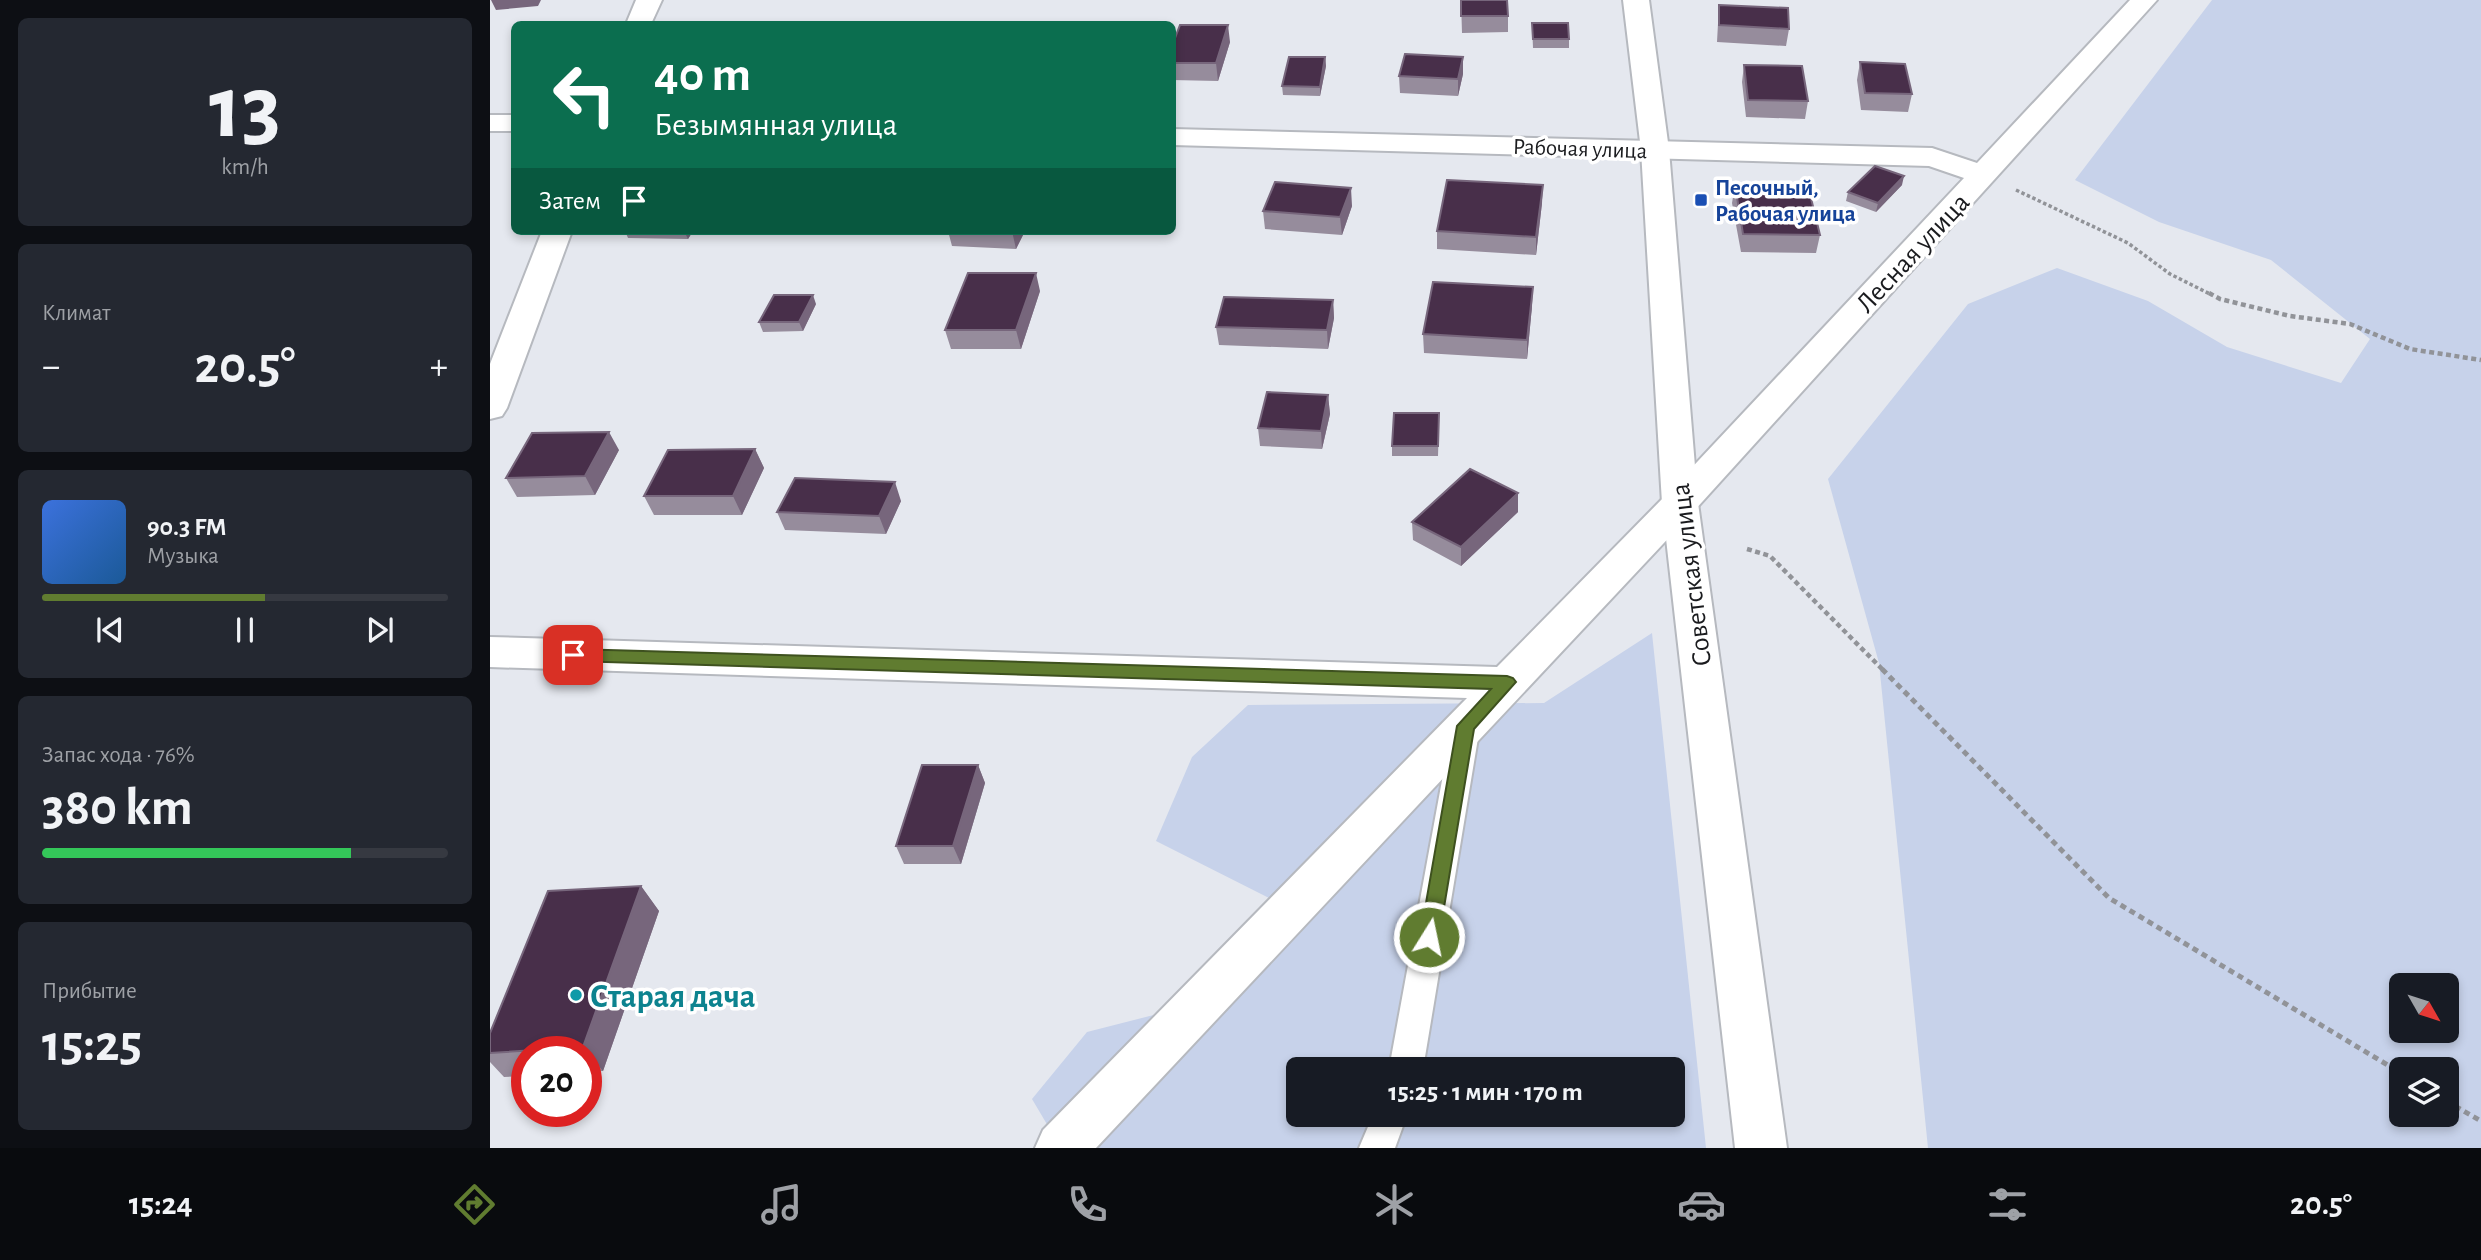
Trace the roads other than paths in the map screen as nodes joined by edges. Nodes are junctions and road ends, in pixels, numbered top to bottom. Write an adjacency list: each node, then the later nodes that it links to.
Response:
1 (649, 0): 4 (street)
2 (1636, 0): 8 (street, Советская улица)
3 (2144, 0): 9 (street, Лесная улица)
4 (640, 21)
5 (490, 123): 6 (street)
6 (511, 123)
7 (1176, 137): 8 (street, Рабочая улица)
8 (1655, 150): 9 (street, Рабочая улица); 12 (street, Советская улица)
9 (1984, 175): 12 (street, Лесная улица)
10 (555, 235): 11 (street)
11 (490, 408)
12 (1680, 503): 14 (street, Лесная улица); 20 (street, Советская улица)
13 (490, 652): 14 (street)
14 (1507, 682): 15 (street, Лесная улица)
15 (1466, 726): 16 (lane); 18 (street, Лесная улица)
16 (1408, 1057)
17 (1385, 1127): 19 (lane)
18 (1060, 1148)
19 (1377, 1148)
20 (1760, 1148)

